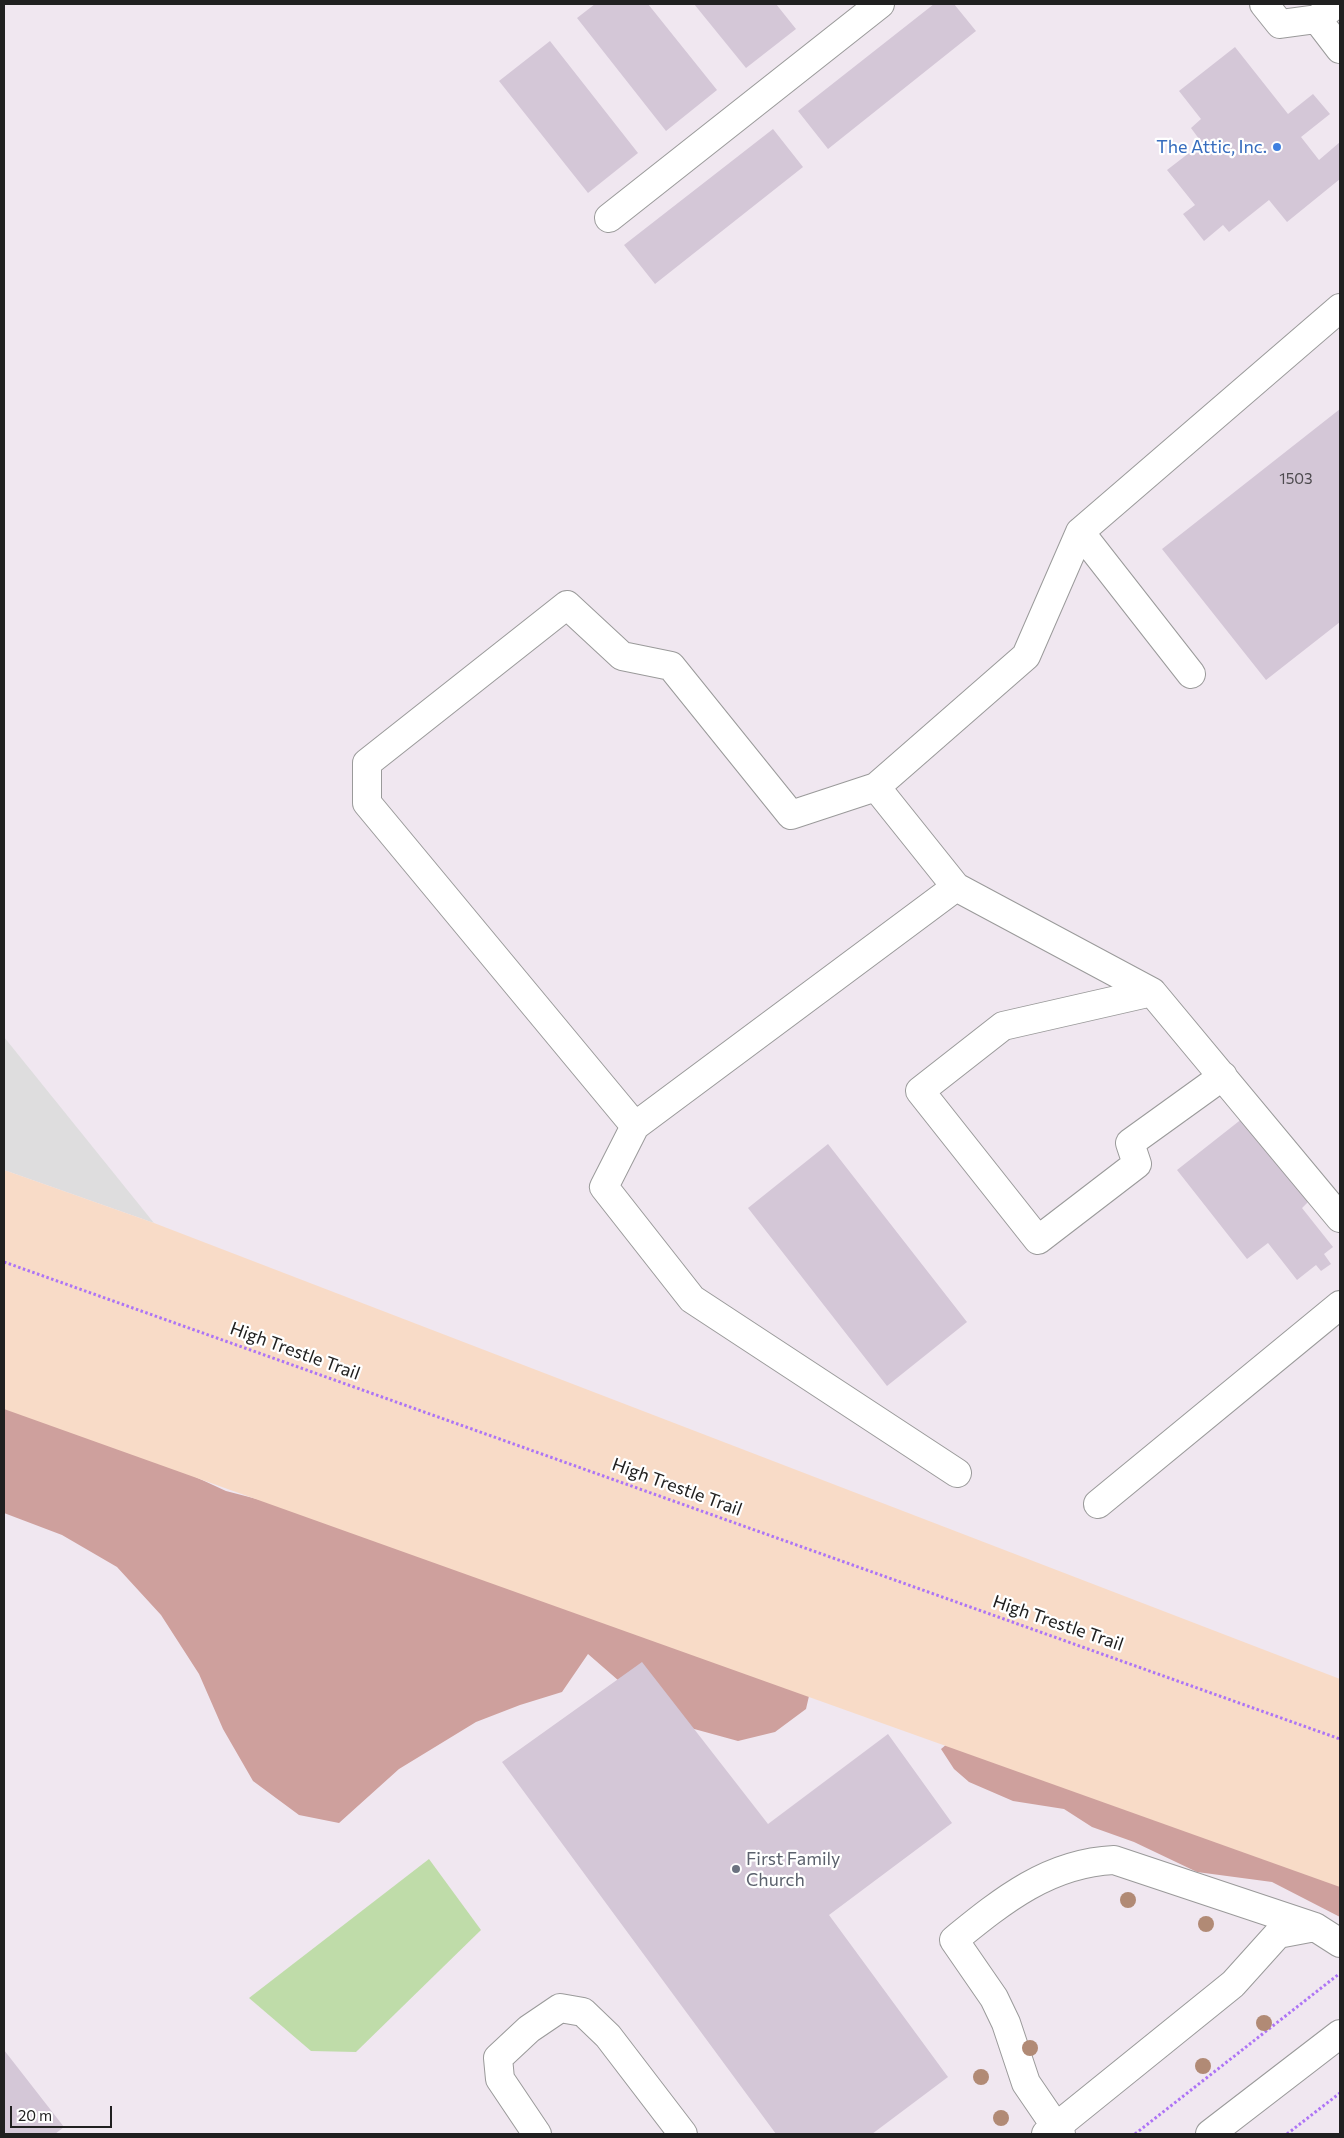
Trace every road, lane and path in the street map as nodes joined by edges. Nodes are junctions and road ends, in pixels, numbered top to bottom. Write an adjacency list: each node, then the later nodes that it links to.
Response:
1 (880, 4): 5 (street)
2 (1264, 4): 3 (street)
3 (1327, 11): 4 (street)
4 (1340, 49)
5 (609, 218)
6 (1340, 308): 7 (street)
7 (1080, 532): 8 (street); 9 (street)
8 (1191, 674)
9 (876, 787): 10 (street); 13 (street)
10 (956, 887): 11 (street); 13 (street)
11 (1152, 992): 12 (street); 12 (street)
12 (1224, 1076): 14 (street)
13 (635, 1126): 17 (street)
14 (1340, 1218)
15 (4, 1262): 19 (path, High Trestle Trail)
16 (1340, 1305): 18 (street)
17 (957, 1473)
18 (1098, 1504)
19 (1340, 1739)
20 (1315, 1927): 21 (street); 25 (street); 25 (street)
21 (1340, 1942)
22 (1340, 1973): 28 (path)
23 (1340, 2034): 29 (street)
24 (1340, 2093): 30 (path)
25 (1054, 2132)
26 (537, 2134): 27 (street)
27 (683, 2134)
28 (1135, 2134)
29 (1210, 2134)
30 (1287, 2134)

